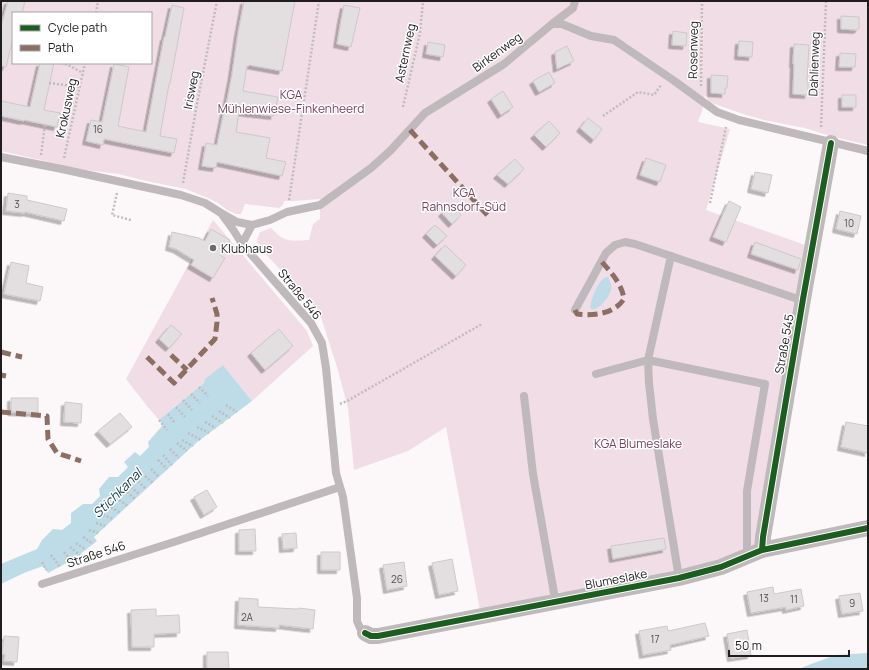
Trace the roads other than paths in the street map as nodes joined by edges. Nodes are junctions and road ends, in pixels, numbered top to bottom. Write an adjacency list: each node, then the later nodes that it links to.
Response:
1 (575, 1): 2 (lane, Birkenweg)
2 (552, 24): 3 (lane); 7 (lane, Birkenweg)
3 (831, 143): 4 (lane); 10 (street, Straße 545)
4 (868, 151)
5 (1, 157): 6 (lane, Straße 546)
6 (221, 213): 7 (lane); 8 (lane, Straße 546)
7 (252, 225): 8 (lane)
8 (242, 244): 15 (lane, Straße 546)
9 (671, 256): 10 (lane); 11 (lane); 12 (lane)
10 (803, 300): 17 (street, Straße 545)
11 (575, 310)
12 (648, 360): 13 (lane); 18 (lane); 19 (lane)
13 (596, 374)
14 (524, 396): 21 (lane)
15 (340, 487): 20 (lane, Straße 546); 22 (lane, Straße 546)
16 (868, 528): 17 (street, Blumeslake)
17 (762, 550): 18 (street, Blumeslake)
18 (747, 556): 19 (street, Blumeslake)
19 (679, 578): 21 (street, Blumeslake)
20 (42, 584)
21 (557, 602): 22 (street, Blumeslake)
22 (365, 633)

